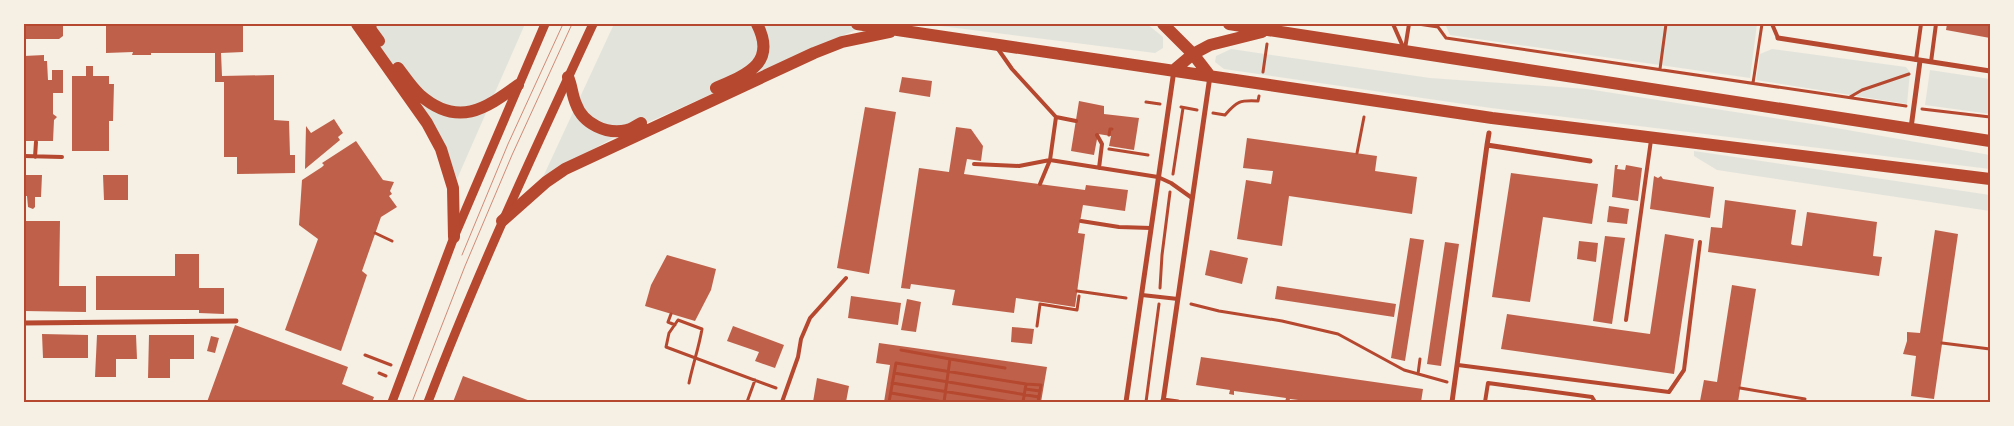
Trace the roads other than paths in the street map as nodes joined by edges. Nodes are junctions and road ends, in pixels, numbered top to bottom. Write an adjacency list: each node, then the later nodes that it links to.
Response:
1 (357, 24): 50 (main road)
2 (370, 24): 26 (main road)
3 (545, 24): 26 (street)
4 (593, 24): 25 (street)
5 (757, 24): 25 (main road)
6 (857, 24): 14 (main road)
7 (1163, 24): 19 (main road)
8 (1229, 24): 15 (main road)
9 (1393, 24): 18 (lane)
10 (1409, 24): 18 (lane)
11 (1772, 24): 16 (lane)
12 (1921, 24): 20 (lane)
13 (1936, 24): 21 (lane)
14 (898, 30): 17 (main road); 47 (main road)
15 (1270, 30): 18 (main road); 19 (main road)
16 (1778, 38): 20 (street)
17 (996, 45): 22 (main road); 27 (lane)
18 (1404, 51): 29 (main road)
19 (1193, 54): 22 (main road); 24 (main road)
20 (1918, 60): 21 (street); 29 (street)
21 (1931, 62): 23 (street)
22 (1174, 70): 24 (main road); 43 (street)
23 (1990, 71)
24 (1210, 76): 32 (main road); 46 (street)
25 (568, 78): 47 (street)
26 (518, 85): 50 (street)
27 (1056, 117): 28 (lane); 39 (lane)
28 (1076, 121)
29 (1911, 128): 33 (main road)
30 (1489, 133): 35 (street)
31 (1097, 135): 42 (lane)
32 (1651, 138): 44 (main road); 55 (lane)
33 (1990, 141)
34 (36, 142): 37 (lane)
35 (1488, 146): 40 (street); 58 (street)
36 (24, 156): 37 (lane)
37 (36, 157): 38 (lane)
38 (62, 157)
39 (1050, 160): 41 (lane); 42 (lane); 45 (lane)
40 (1590, 161)
41 (974, 164)
42 (1099, 168): 43 (lane)
43 (1158, 177): 46 (lane); 49 (street)
44 (1990, 179)
45 (1040, 184)
46 (1192, 198): 54 (street)
47 (502, 221): 61 (street)
48 (1080, 221): 49 (lane)
49 (1151, 228): 53 (street)
50 (454, 237): 60 (street)
51 (1700, 242): 58 (lane)
52 (846, 278): 62 (lane)
53 (1142, 295): 54 (lane); 63 (street)
54 (1178, 299): 59 (street)
55 (1626, 320)
56 (236, 321): 57 (street)
57 (24, 323)
58 (1458, 365): 65 (street)
59 (1163, 401): 64 (street)
60 (392, 402)
61 (428, 402)
62 (782, 402)
63 (1126, 402)
64 (1178, 402)
65 (1452, 402)
66 (1485, 402): 67 (lane)
67 (1595, 402)

